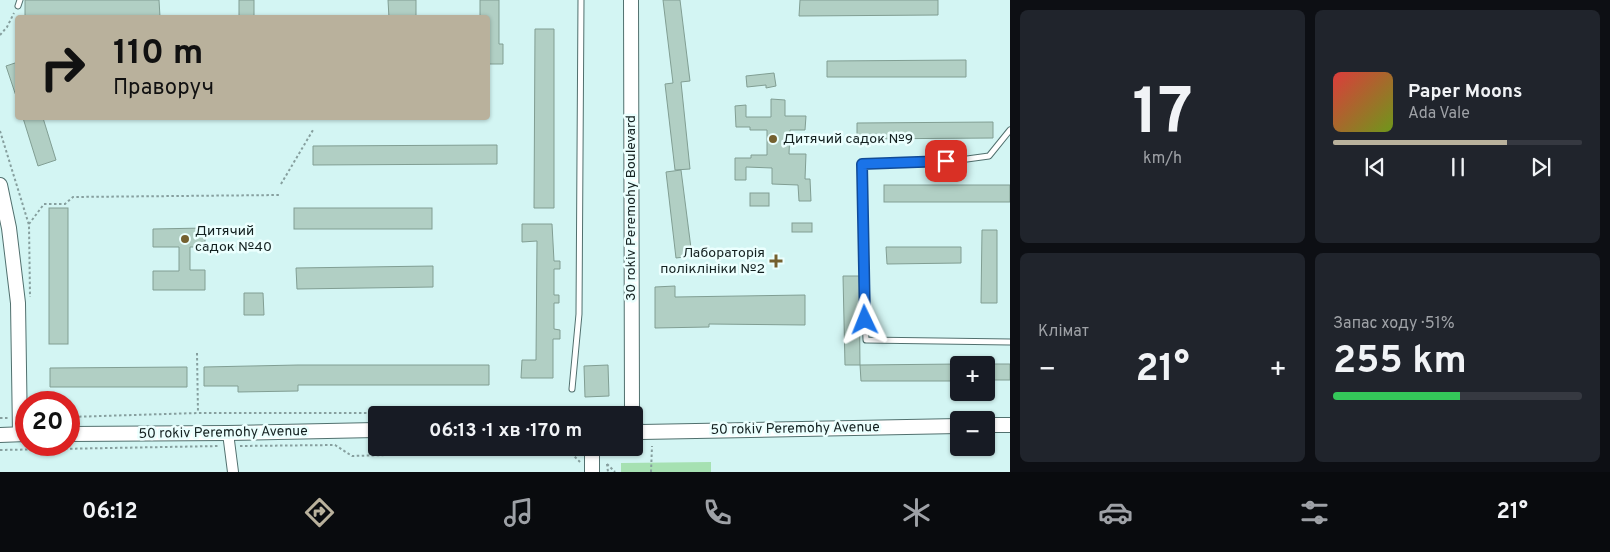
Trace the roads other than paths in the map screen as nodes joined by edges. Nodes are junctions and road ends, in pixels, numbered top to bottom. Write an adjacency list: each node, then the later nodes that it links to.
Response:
1 (20, 0): 4 (lane)
2 (581, 0): 8 (lane)
3 (631, 0): 10 (main road, 30 rokiv Peremohy Boulevard)
4 (18, 6)
5 (1010, 130): 7 (lane)
6 (0, 185): 9 (main road)
7 (1010, 342)
8 (572, 389)
9 (21, 391)
10 (632, 406)
11 (1010, 424): 12 (main road)
12 (995, 425)
13 (950, 426): 15 (main road, 50 rokiv Peremohy Avenue)
14 (368, 431): 19 (main road, 50 rokiv Peremohy Avenue)
15 (643, 432)
16 (15, 434): 18 (main road)
17 (80, 434): 19 (main road, 50 rokiv Peremohy Avenue)
18 (0, 435)
19 (228, 440): 20 (street)
20 (233, 472)

